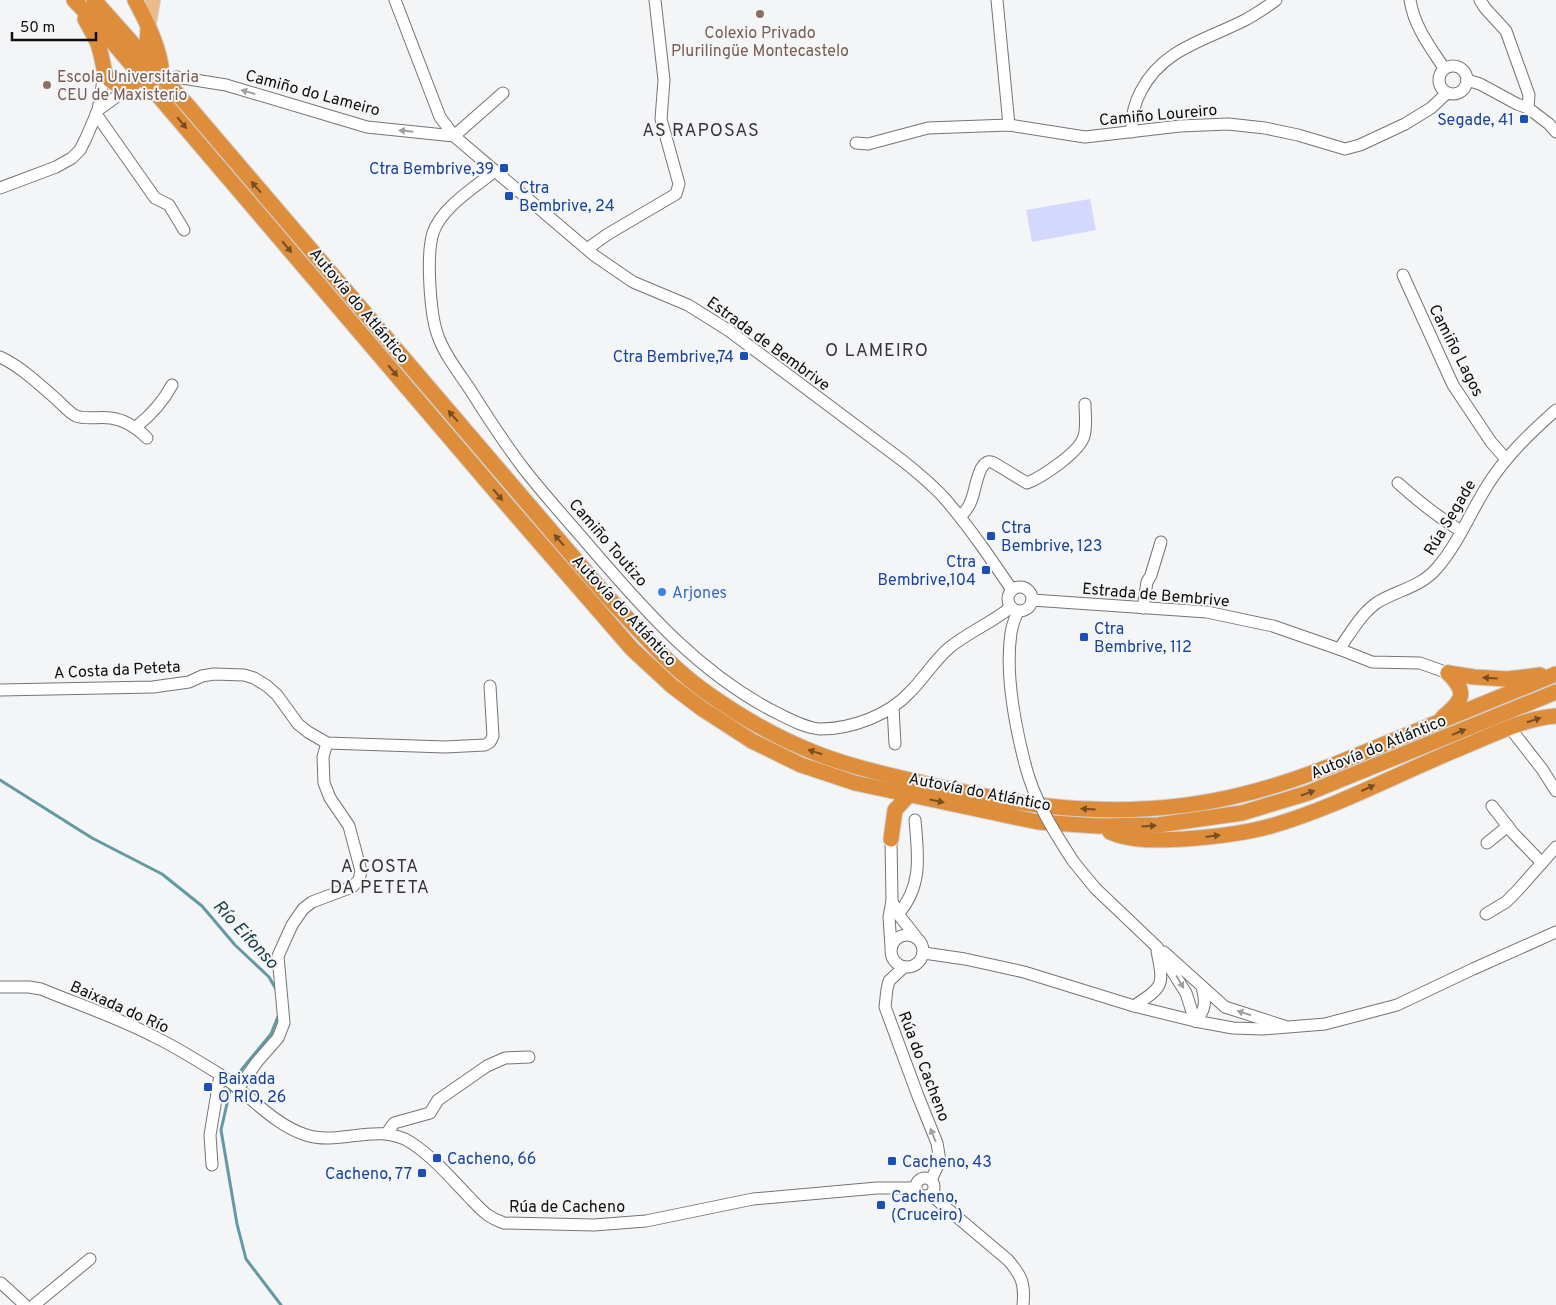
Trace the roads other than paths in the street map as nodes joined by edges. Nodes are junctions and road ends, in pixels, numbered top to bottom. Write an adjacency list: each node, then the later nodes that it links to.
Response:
1 (74, 0): 11 (highway, Autovía do Atlántico); 13 (highway)
2 (135, 0): 12 (highway)
3 (153, 0): 12 (main road)
4 (395, 0): 28 (street, Estrada de Bembrive)
5 (655, 0): 33 (street)
6 (997, 0): 25 (street)
7 (1410, 0): 15 (street)
8 (1480, 0): 23 (street)
9 (97, 1): 11 (highway); 14 (highway, Autovía do Atlántico)
10 (1269, 2): 26 (street)
11 (97, 24): 13 (highway); 16 (highway, Autovía do Atlántico)
12 (148, 28): 14 (highway); 18 (highway)
13 (100, 50): 17 (highway)
14 (146, 58): 16 (highway); 18 (highway, Autovía do Atlántico)
15 (1444, 68): 19 (street); 22 (street)
16 (139, 73): 20 (highway); 63 (highway, Autovía do Atlántico, one-way to 63)
17 (104, 74): 20 (highway); 24 (street)
18 (164, 79): 28 (street, Camiño do Lameiro, one-way to 18); 58 (highway, Autovía do Atlántico, one-way to 18)
19 (1467, 80): 22 (street); 23 (street)
20 (127, 89): 24 (street)
21 (503, 92): 28 (street)
22 (1447, 93): 26 (street, Camiño Loureiro)
23 (1528, 108): 27 (street)
24 (97, 112): 31 (street); 32 (street)
25 (1009, 125): 26 (street, Camiño Loureiro); 29 (street, Camiño Loureiro)
26 (1132, 132)
27 (1556, 132)
28 (454, 136): 30 (street, Estrada de Bembrive)
29 (856, 143)
30 (495, 171): 33 (street, Estrada de Bembrive); 56 (street, Camiño Toutizo)
31 (0, 188)
32 (184, 230)
33 (587, 249): 43 (street, Estrada de Bembrive)
34 (1403, 275): 41 (street, Camiño Lagos)
35 (0, 357): 39 (street)
36 (172, 385): 39 (street)
37 (1085, 404): 43 (street)
38 (1556, 410): 41 (street, Rúa Segade)
39 (136, 427): 40 (street)
40 (148, 438)
41 (1506, 459): 44 (street, Rúa Segade)
42 (1398, 483): 44 (street)
43 (960, 517): 46 (street, Estrada de Bembrive)
44 (1461, 531): 50 (street, Rúa Segade)
45 (1161, 542): 48 (street)
46 (1012, 590): 47 (street); 49 (street)
47 (1032, 600): 48 (street, Estrada de Bembrive); 49 (street)
48 (1143, 608): 50 (street, Estrada de Bembrive)
49 (1014, 609): 56 (street, Camiño Toutizo); 77 (street, bridge)
50 (1339, 649): 51 (street, Estrada de Bembrive)
51 (1448, 673): 52 (highway, one-way to 51); 58 (highway)
52 (1556, 673): 58 (highway, Autovía do Atlántico)
53 (490, 686): 60 (street)
54 (0, 690): 60 (street, A Costa da Peteta)
55 (1556, 692): 66 (highway, Autovía do Atlántico, one-way to 55)
56 (893, 707): 61 (street)
57 (1556, 716): 59 (highway, one-way to 57)
58 (1436, 723)
59 (1510, 728): 62 (street); 66 (highway, one-way to 59)
60 (327, 743): 88 (street)
61 (895, 744)
62 (1556, 791)
63 (909, 795): 66 (highway, Autovía do Atlántico, one-way to 66); 68 (highway)
64 (1492, 806): 67 (street)
65 (915, 820): 73 (street)
66 (1097, 826)
67 (1508, 826): 69 (street); 71 (street)
68 (891, 839): 72 (street)
69 (1487, 843)
70 (1556, 847): 71 (street)
71 (1542, 863): 74 (street)
72 (892, 901): 73 (street); 78 (street)
73 (898, 914): 76 (street)
74 (1486, 914)
75 (1556, 932): 85 (street)
76 (916, 937): 78 (street); 79 (street)
77 (1156, 947): 82 (street); 83 (street); 84 (street, one-way to 84)
78 (891, 948): 80 (street)
79 (924, 953): 80 (street); 83 (street)
80 (904, 967): 91 (street, Rúa do Cacheno, one-way to 80)
81 (0, 987): 87 (street, Baixada do Río)
82 (1202, 987): 84 (street); 85 (street, one-way to 82)
83 (1134, 1006): 84 (street)
84 (1195, 1021): 85 (street)
85 (1290, 1028)
86 (530, 1057): 89 (street)
87 (220, 1075): 88 (street, Baixada do Río); 90 (street)
88 (236, 1087): 89 (street, Rúa de Cacheno)
89 (387, 1133): 92 (street, Rúa de Cacheno)
90 (212, 1165)
91 (931, 1180): 92 (street); 93 (street)
92 (915, 1188): 93 (street)
93 (931, 1194): 99 (street)
94 (90, 1259): 98 (street)
95 (1, 1281): 96 (street); 97 (street)
96 (13, 1305)
97 (25, 1305)
98 (34, 1305)
99 (1023, 1305)

